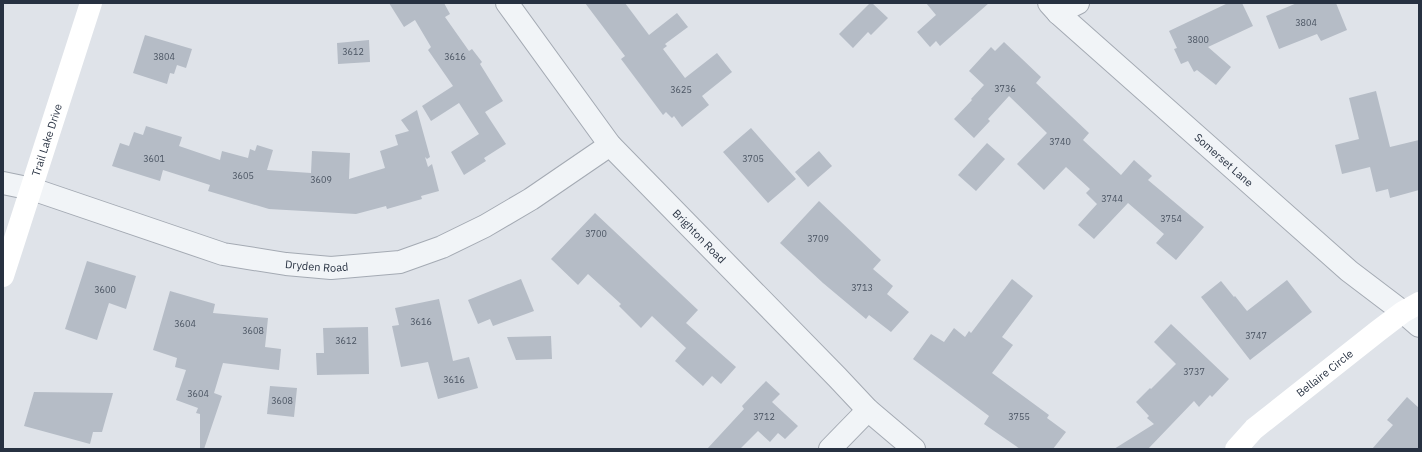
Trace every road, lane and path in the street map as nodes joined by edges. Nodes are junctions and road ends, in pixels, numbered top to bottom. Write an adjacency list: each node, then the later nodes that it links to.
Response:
1 (91, 3): 7 (street, Trail Lake Drive)
2 (507, 3): 5 (street, Brighton Road)
3 (1078, 3): 4 (street)
4 (1053, 8): 9 (street, Somerset Lane)
5 (610, 145): 7 (street, Dryden Road); 11 (street, Brighton Road)
6 (3, 183): 7 (street, Dryden Road)
7 (32, 189): 8 (street, Trail Lake Drive)
8 (3, 276)
9 (1411, 308): 10 (street, Somerset Lane); 14 (street, Bellaire Circle)
10 (1419, 326)
11 (868, 410): 12 (street); 13 (street, Brighton Road)
12 (830, 449)
13 (914, 449)
14 (1236, 449)

